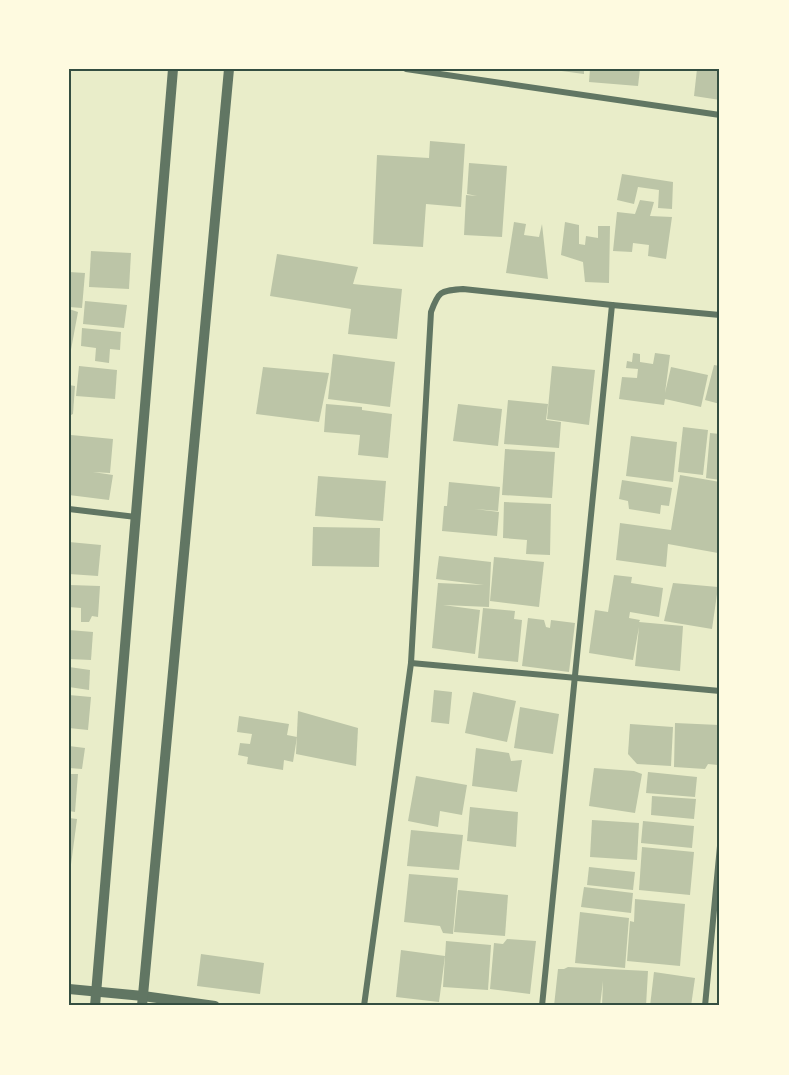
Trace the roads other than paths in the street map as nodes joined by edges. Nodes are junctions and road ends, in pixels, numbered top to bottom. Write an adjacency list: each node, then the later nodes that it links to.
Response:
1 (173, 69): 8 (street)
2 (229, 69): 15 (street)
3 (406, 69): 4 (street)
4 (720, 115)
5 (612, 305): 6 (street); 9 (street); 10 (street)
6 (720, 315)
7 (69, 509): 8 (street)
8 (136, 517): 14 (street)
9 (411, 663): 10 (street); 18 (street)
10 (575, 678): 11 (street); 19 (street)
11 (720, 691)
12 (720, 846): 20 (street)
13 (69, 989): 14 (street)
14 (96, 992): 15 (street); 16 (street)
15 (142, 1001): 17 (street)
16 (95, 1006)
17 (215, 1006)
18 (364, 1006)
19 (542, 1006)
20 (705, 1006)

